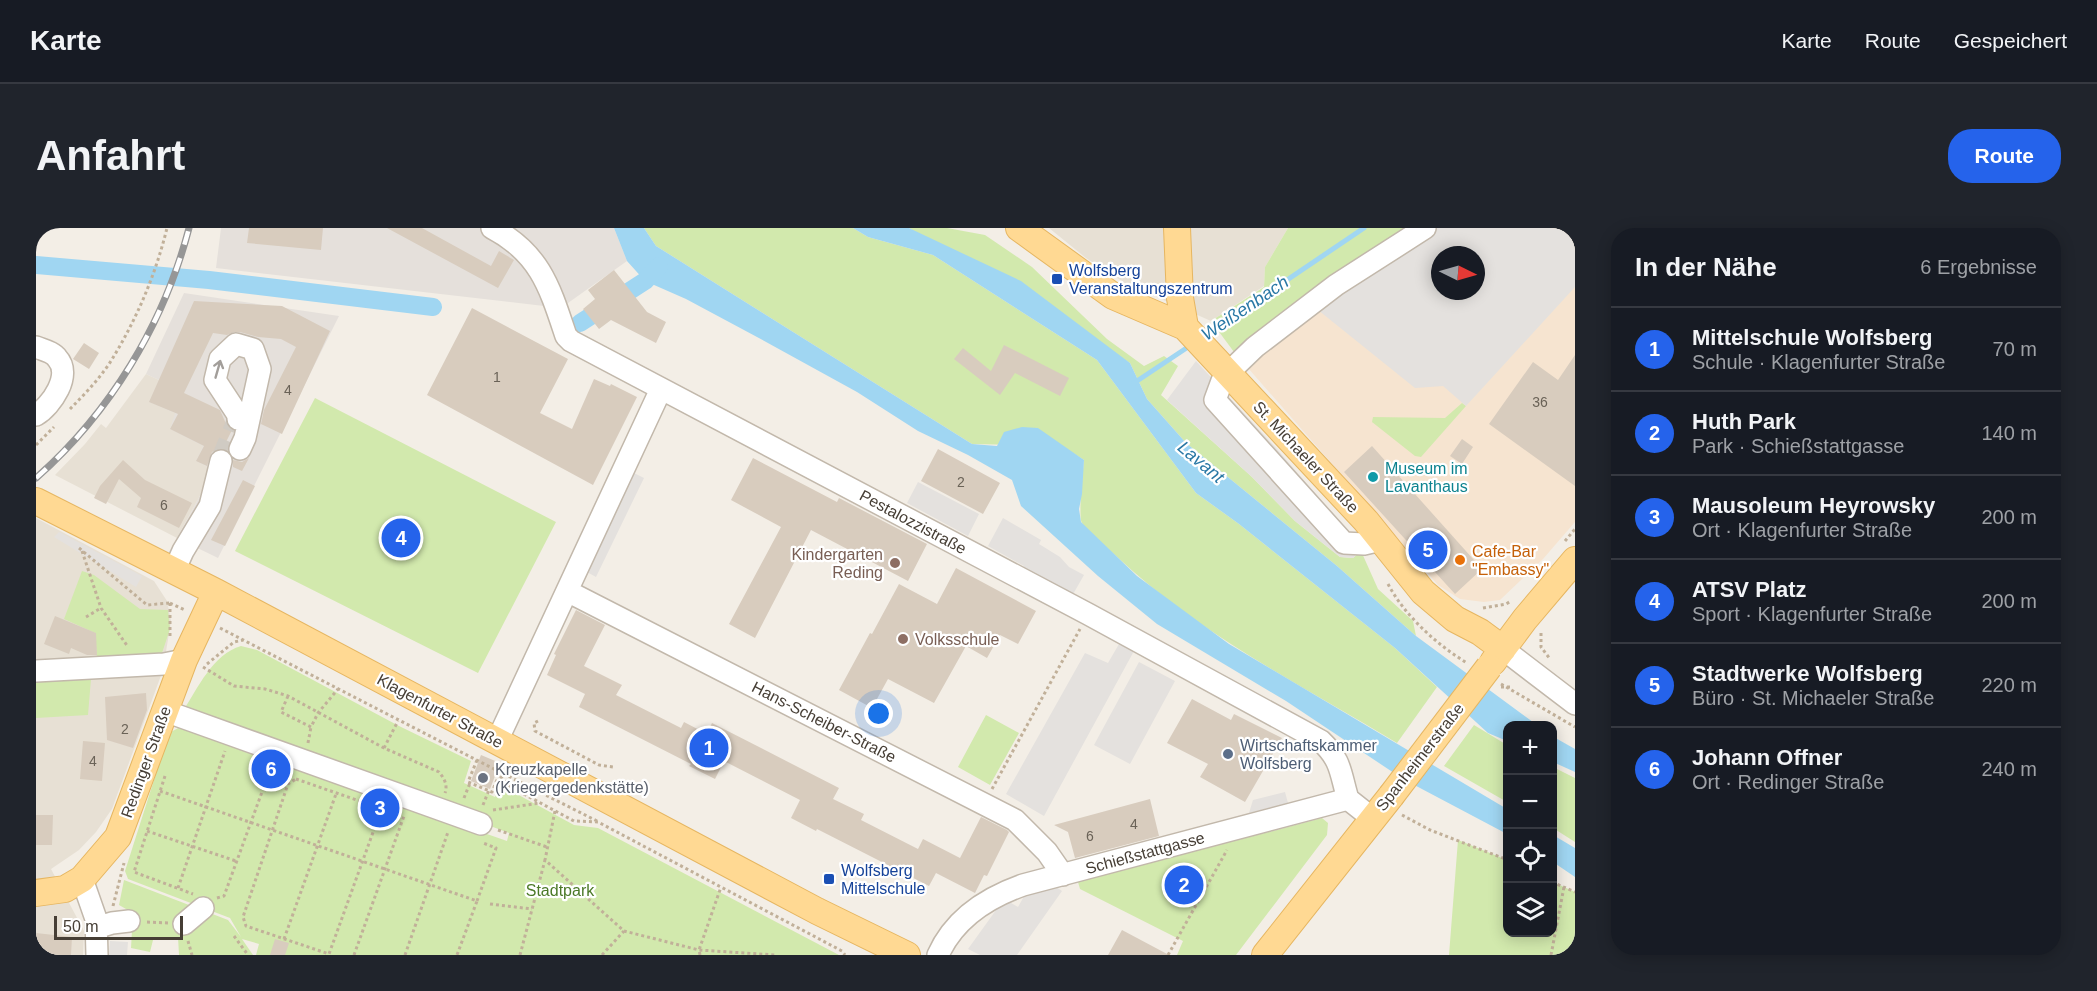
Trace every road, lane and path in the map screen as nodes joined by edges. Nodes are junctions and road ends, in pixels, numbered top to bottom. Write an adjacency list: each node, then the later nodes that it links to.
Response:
1 (167, 228): 10 (path)
2 (492, 228): 9 (street, Pestalozzistraße)
3 (1019, 228): 6 (main road)
4 (1177, 228): 6 (main road)
5 (1425, 228): 8 (street)
6 (1185, 327): 8 (main road, St. Michaeler Straße)
7 (36, 347): 11 (street)
8 (1219, 364): 30 (main road, St. Michaeler Straße)
9 (661, 389): 21 (street); 26 (street, Pestalozzistraße)
10 (65, 415)
11 (36, 416)
12 (238, 419): 20 (street, one-way to 20)
13 (58, 423): 14 (path)
14 (36, 445)
15 (36, 501): 20 (main road, Klagenfurter Straße)
16 (1575, 529): 19 (path)
17 (72, 545): 18 (path)
18 (81, 550): 24 (path); 28 (path)
19 (1568, 552): 30 (main road, Spanheimerstraße)
20 (178, 561): 22 (main road, Klagenfurter Straße)
21 (567, 591): 44 (street); 62 (street, Hans-Scheiber-Straße)
22 (216, 592): 28 (main road, Redinger Straße); 44 (main road, Klagenfurter Straße)
23 (1516, 597): 25 (path)
24 (101, 608): 27 (path); 33 (path)
25 (1479, 608)
26 (1088, 614): 60 (street, Pestalozzistraße); 62 (path)
27 (86, 617)
28 (203, 619): 32 (main road, Redinger Straße); 35 (path)
29 (1540, 631): 31 (path)
30 (1496, 658): 38 (street); 63 (main road, Spanheimerstraße, bridge)
31 (1551, 661)
32 (194, 664): 33 (street); 37 (path); 39 (main road, Redinger Straße)
33 (140, 665): 34 (street)
34 (36, 671)
35 (338, 689): 40 (path); 41 (path)
36 (1516, 694): 43 (path)
37 (288, 696): 40 (path); 40 (path)
38 (1575, 704)
39 (165, 711): 65 (street); 85 (main road, Redinger Straße)
40 (318, 713): 46 (path)
41 (398, 721): 46 (path); 50 (path)
42 (538, 721): 52 (path)
43 (1575, 727)
44 (497, 741): 104 (main road, Klagenfurter Straße)
45 (227, 744): 48 (path)
46 (384, 748): 65 (path)
47 (215, 750): 48 (path)
48 (225, 753): 49 (path); 64 (path)
49 (234, 756)
50 (477, 760): 54 (path); 57 (path)
51 (251, 763): 70 (path)
52 (613, 767)
53 (167, 770): 58 (path)
54 (496, 770): 55 (path); 71 (path)
55 (499, 775): 57 (path); 61 (path)
56 (339, 783): 59 (path)
57 (489, 790): 69 (path)
58 (160, 791): 64 (path); 74 (path)
59 (336, 793): 72 (path); 76 (path); 82 (path)
60 (1348, 799): 68 (street); 73 (street, Schießstattgasse)
61 (542, 803): 66 (path); 69 (path)
62 (984, 804): 84 (street, Hans-Scheiber-Straße)
63 (1395, 804): 68 (main road, Spanheimerstraße); 79 (path)
64 (206, 806): 70 (path); 77 (path)
65 (440, 808): 69 (street)
66 (555, 810): 71 (path); 78 (path)
67 (404, 816): 83 (path)
68 (1372, 818): 119 (main road, Spanheimerstraße)
69 (483, 821): 78 (path); 94 (path)
70 (251, 822): 72 (path); 81 (path)
71 (598, 822): 88 (path)
72 (272, 830): 76 (path); 102 (path)
73 (1236, 830): 84 (street, Schießstattgasse); 118 (path)
74 (147, 831): 77 (path); 90 (path)
75 (449, 831): 87 (path)
76 (317, 845): 82 (path); 102 (path)
77 (192, 847): 81 (path); 90 (path)
78 (547, 847): 80 (path)
79 (1503, 858)
80 (544, 860): 96 (path); 100 (path)
81 (237, 861): 93 (path)
82 (364, 862): 83 (path); 108 (path)
83 (385, 869): 87 (path); 109 (path)
84 (1063, 875): 117 (street, Schießstattgasse)
85 (81, 879): 92 (main road, Redinger Straße); 99 (street)
86 (1554, 883): 89 (path)
87 (430, 885): 94 (path); 110 (path)
88 (721, 887): 103 (path); 116 (path)
89 (1564, 887): 91 (path); 120 (path)
90 (178, 888): 93 (path)
91 (1575, 892)
92 (36, 893)
93 (204, 901): 98 (street)
94 (477, 901): 111 (path)
95 (490, 904): 96 (path)
96 (532, 909): 112 (path)
97 (129, 921): 98 (path); 99 (street)
98 (184, 924): 106 (path)
99 (96, 928): 105 (street)
100 (624, 931): 103 (path); 113 (path)
101 (234, 936): 107 (path)
102 (284, 939): 108 (path)
103 (699, 950): 114 (path); 115 (path)
104 (900, 953)
105 (97, 955)
106 (192, 955)
107 (248, 955)
108 (329, 955)
109 (354, 955)
110 (405, 955)
111 (457, 955)
112 (520, 955)
113 (602, 955)
114 (700, 955)
115 (775, 955)
116 (845, 955)
117 (938, 955)
118 (1168, 955)
119 (1265, 955)
120 (1551, 955)

